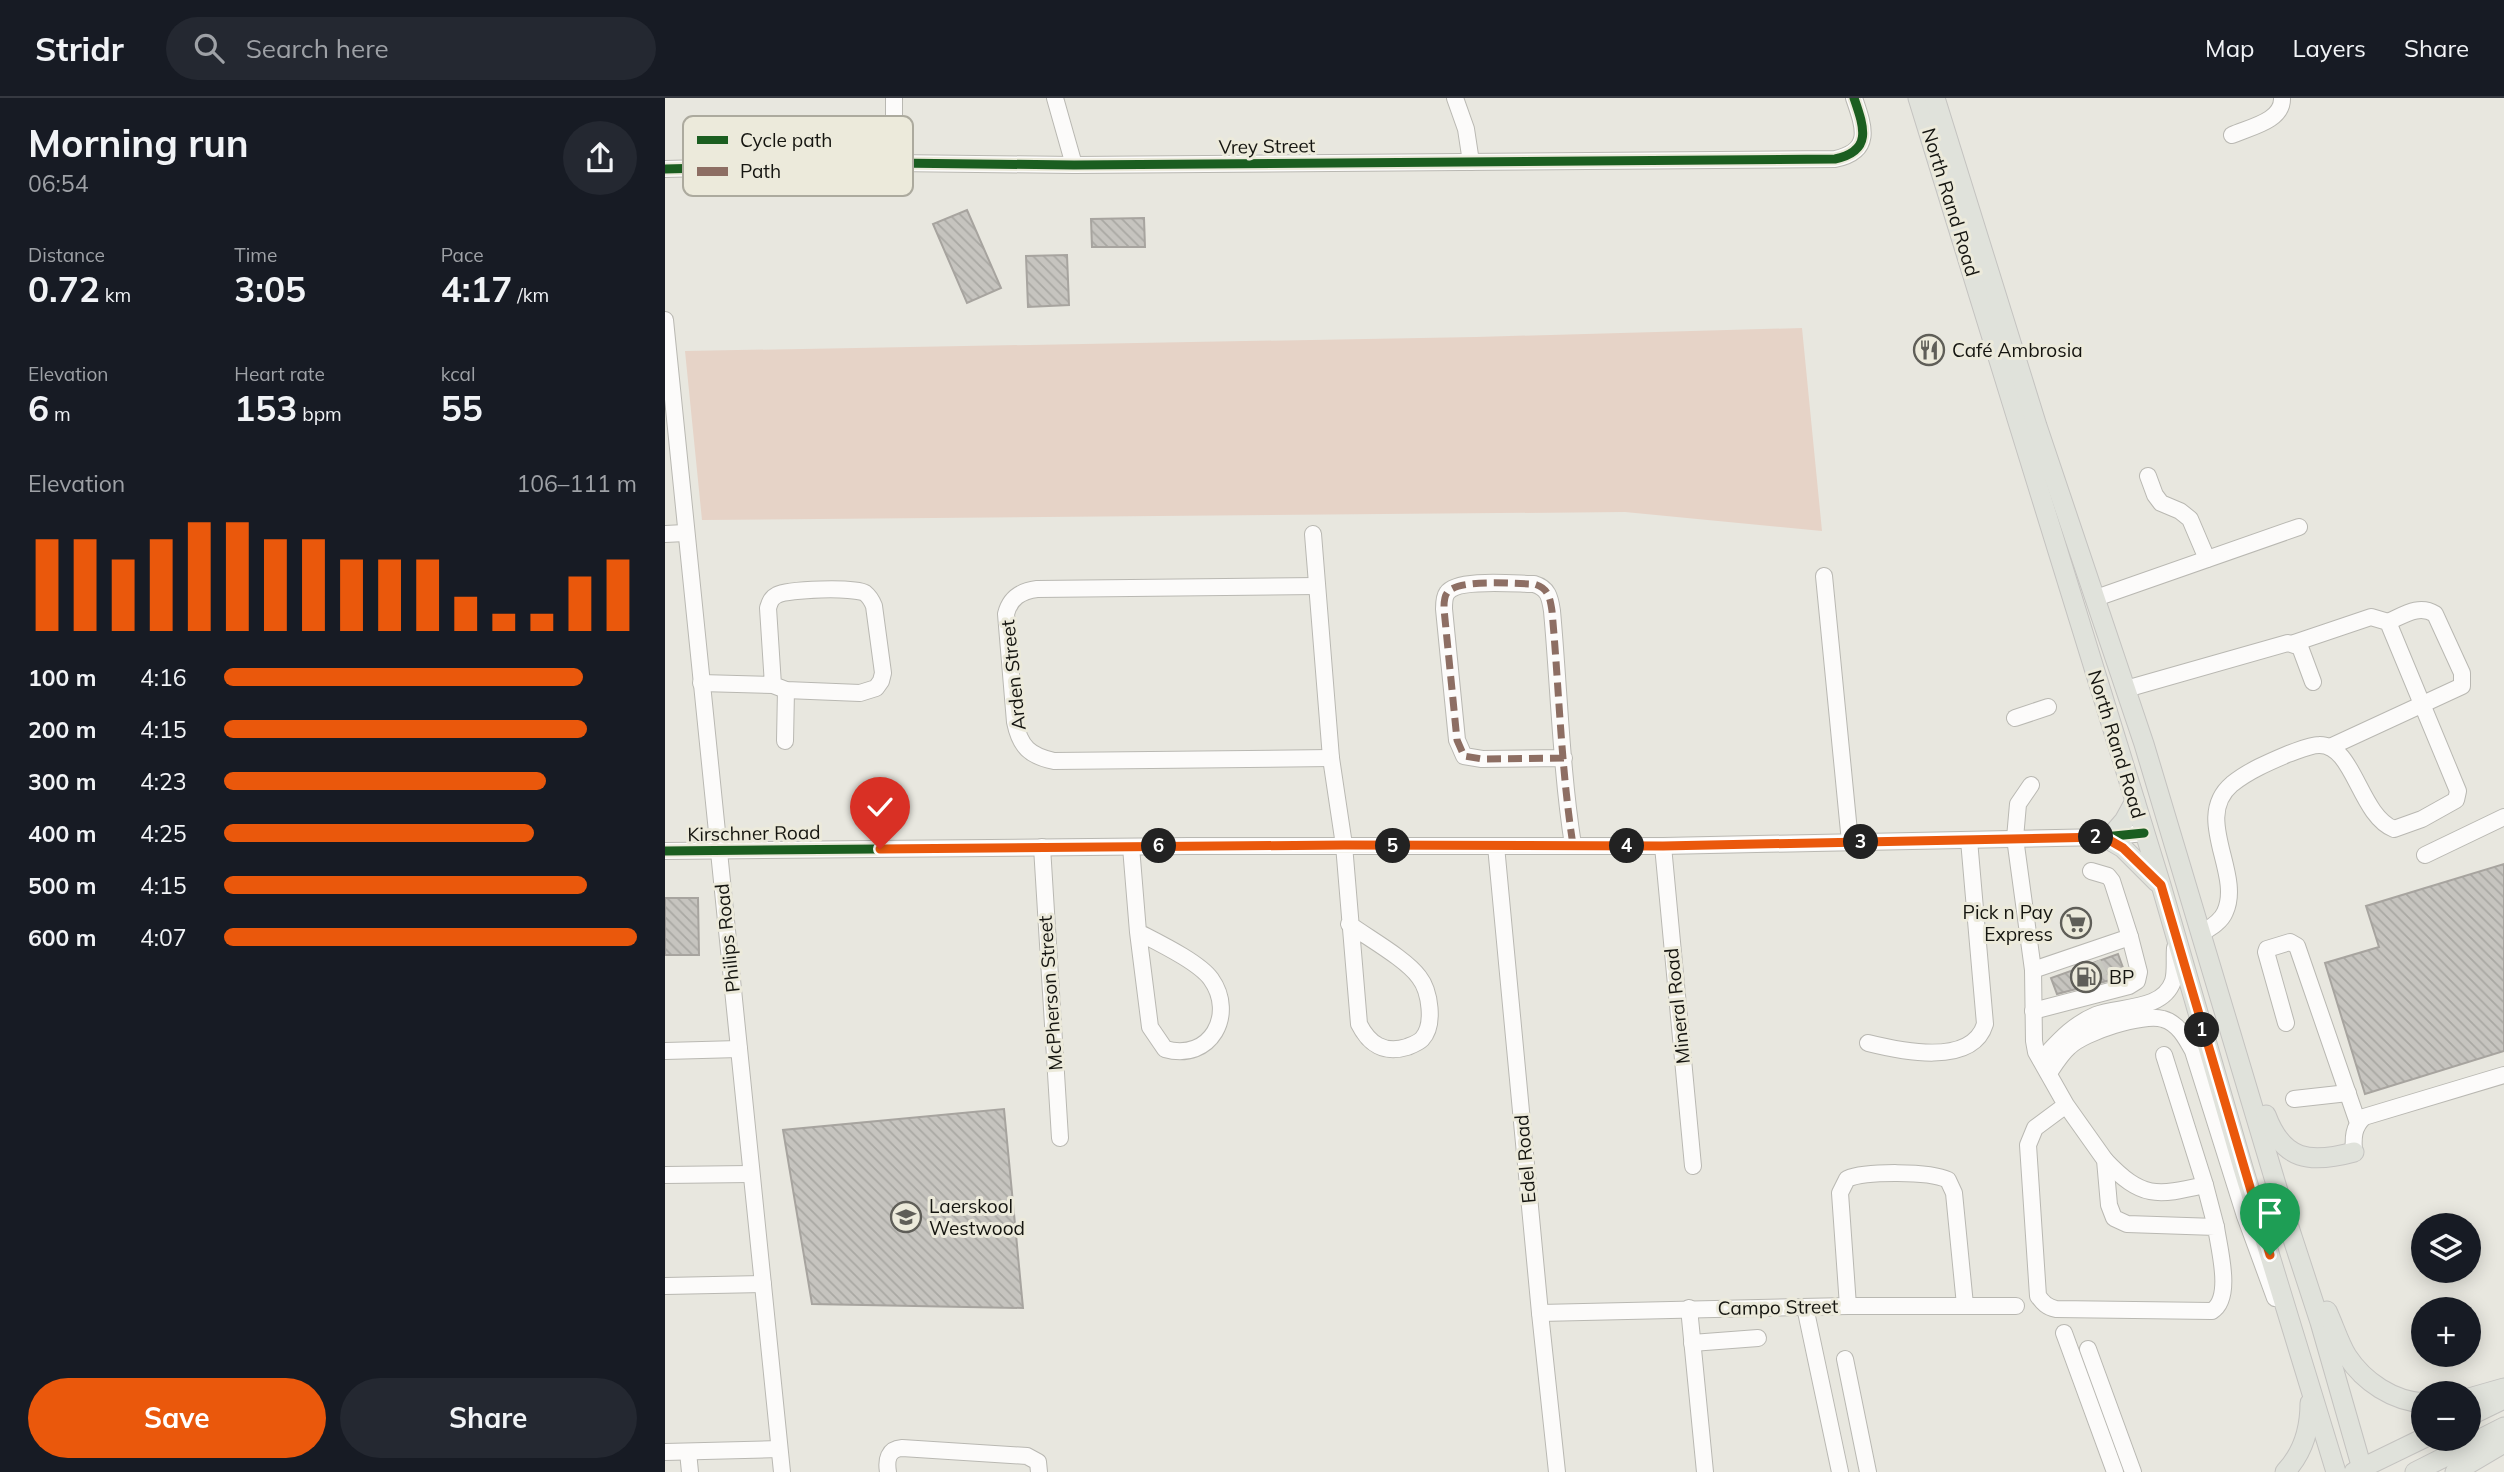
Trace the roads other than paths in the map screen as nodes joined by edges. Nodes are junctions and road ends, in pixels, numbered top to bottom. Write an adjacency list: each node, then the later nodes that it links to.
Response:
1 (894, 98): 8 (street)
2 (1055, 98): 12 (street)
3 (1455, 98): 10 (street)
4 (1854, 98): 10 (street, Vrey Street)
5 (1918, 98): 39 (main road, North Rand Road)
6 (1935, 98): 24 (main road, North Rand Road)
7 (2282, 98): 9 (street)
8 (894, 116)
9 (2232, 135)
10 (1471, 162): 12 (street, Vrey Street)
11 (913, 163): 12 (street, Vrey Street)
12 (1074, 165)
13 (665, 169): 14 (street, Vrey Street)
14 (683, 169)
15 (665, 320): 18 (street, Philips Road)
16 (2148, 476): 21 (street)
17 (2299, 527): 21 (street)
18 (685, 533): 19 (street); 28 (street, Philips Road)
19 (665, 534)
20 (1313, 534): 23 (street)
21 (2207, 559): 24 (street)
22 (1823, 576): 45 (street)
23 (1317, 586): 36 (street); 36 (street, Arden Street)
24 (2098, 602): 30 (main road, North Rand Road); 41 (main road)
25 (2388, 622): 26 (street); 31 (street); 31 (street)
26 (2294, 643): 27 (street); 30 (street)
27 (2313, 682)
28 (701, 683): 29 (street); 53 (street, Philips Road)
29 (780, 688): 29 (street); 34 (street)
30 (2126, 689): 59 (main road, North Rand Road)
31 (2421, 704): 35 (street); 35 (street)
32 (2048, 707): 33 (street)
33 (2015, 718)
34 (785, 741)
35 (2330, 747): 59 (street)
36 (1331, 758): 46 (street)
37 (1564, 758): 37 (street); 47 (street)
38 (2031, 785): 43 (street)
39 (2135, 801): 41 (main road, North Rand Road); 42 (main road)
40 (2504, 817): 54 (street)
41 (2144, 833): 42 (street, Kirschner Road); 56 (main road, North Rand Road)
42 (2108, 837): 43 (street, Kirschner Road); 56 (main road)
43 (2015, 838): 44 (street, Kirschner Road); 62 (street)
44 (1969, 840): 45 (street, Kirschner Road); 68 (street)
45 (1850, 842): 49 (street, Kirschner Road)
46 (1344, 845): 48 (street, Kirschner Road); 51 (street, Kirschner Road); 57 (street)
47 (1573, 845): 48 (street, Kirschner Road); 49 (street, Kirschner Road)
48 (1496, 846): 94 (street, Edel Road)
49 (1663, 846): 81 (street, Mineral Road)
50 (1042, 847): 51 (street, Kirschner Road); 53 (street, Kirschner Road); 78 (street, McPherson Street)
51 (1131, 847): 58 (street)
52 (665, 851): 53 (street, Kirschner Road)
53 (718, 851): 69 (street, Philips Road)
54 (2425, 855)
55 (2091, 871): 60 (street)
56 (2161, 885): 61 (main road, North Rand Road)
57 (1349, 924): 57 (street)
58 (1138, 932): 58 (street)
59 (2201, 933): 67 (main road, North Rand Road)
60 (2130, 937): 62 (street); 63 (street)
61 (2175, 937): 65 (street); 97 (main road, North Rand Road)
62 (2033, 970): 64 (street)
63 (2106, 988): 64 (street); 65 (street)
64 (2033, 1011): 72 (street)
65 (2126, 1015): 72 (street); 97 (street)
66 (2286, 1023): 74 (street)
67 (2231, 1030): 79 (main road); 85 (main road, North Rand Road)
68 (1868, 1043)
69 (739, 1049): 70 (street); 82 (street, Philips Road)
70 (665, 1051)
71 (2164, 1055): 84 (street)
72 (2045, 1067): 76 (street)
73 (2504, 1075): 77 (street)
74 (2348, 1093): 75 (street); 77 (street)
75 (2294, 1099)
76 (2066, 1105): 80 (street); 86 (street)
77 (2358, 1122): 79 (street)
78 (1060, 1138)
79 (2354, 1152)
80 (2105, 1160): 84 (street); 86 (street)
81 (1693, 1166)
82 (751, 1174): 83 (street); 87 (street, Philips Road)
83 (665, 1175)
84 (2205, 1185): 86 (street)
85 (2287, 1220): 104 (main road); 113 (main road, North Rand Road)
86 (2216, 1227)
87 (762, 1284): 88 (street); 110 (street, Philips Road)
88 (665, 1286)
89 (1965, 1305): 90 (street, Campo Street); 90 (street); 91 (street, Campo Street)
90 (1848, 1306): 92 (street, Campo Street)
91 (2016, 1306)
92 (1805, 1307): 93 (street, Campo Street); 120 (street)
93 (1689, 1308): 94 (street, Campo Street); 98 (street)
94 (1540, 1312): 118 (street, Edel Road)
95 (2064, 1333): 122 (street)
96 (1758, 1338): 98 (street)
97 (2297, 1341): 101 (main road, North Rand Road)
98 (1692, 1343): 119 (street)
99 (2088, 1349): 123 (street)
100 (1845, 1359): 121 (street)
101 (2311, 1385): 124 (main road); 125 (main road, North Rand Road)
102 (2504, 1388): 103 (main road)
103 (2481, 1395)
104 (2411, 1399)
105 (2504, 1399): 106 (main road)
106 (2481, 1410)
107 (2504, 1427): 126 (main road)
108 (2504, 1443): 127 (main road)
109 (2411, 1445): 113 (main road)
110 (779, 1449): 112 (street); 115 (street, Philips Road)
111 (665, 1452): 112 (street)
112 (688, 1452): 114 (street)
113 (2359, 1471)
114 (690, 1472)
115 (782, 1472)
116 (888, 1472): 117 (street)
117 (1039, 1472)
118 (1557, 1472)
119 (1705, 1472)
120 (1840, 1472)
121 (1868, 1472)
122 (2115, 1472)
123 (2133, 1472)
124 (2285, 1472)
125 (2336, 1472)
126 (2415, 1472)
127 (2455, 1472)

